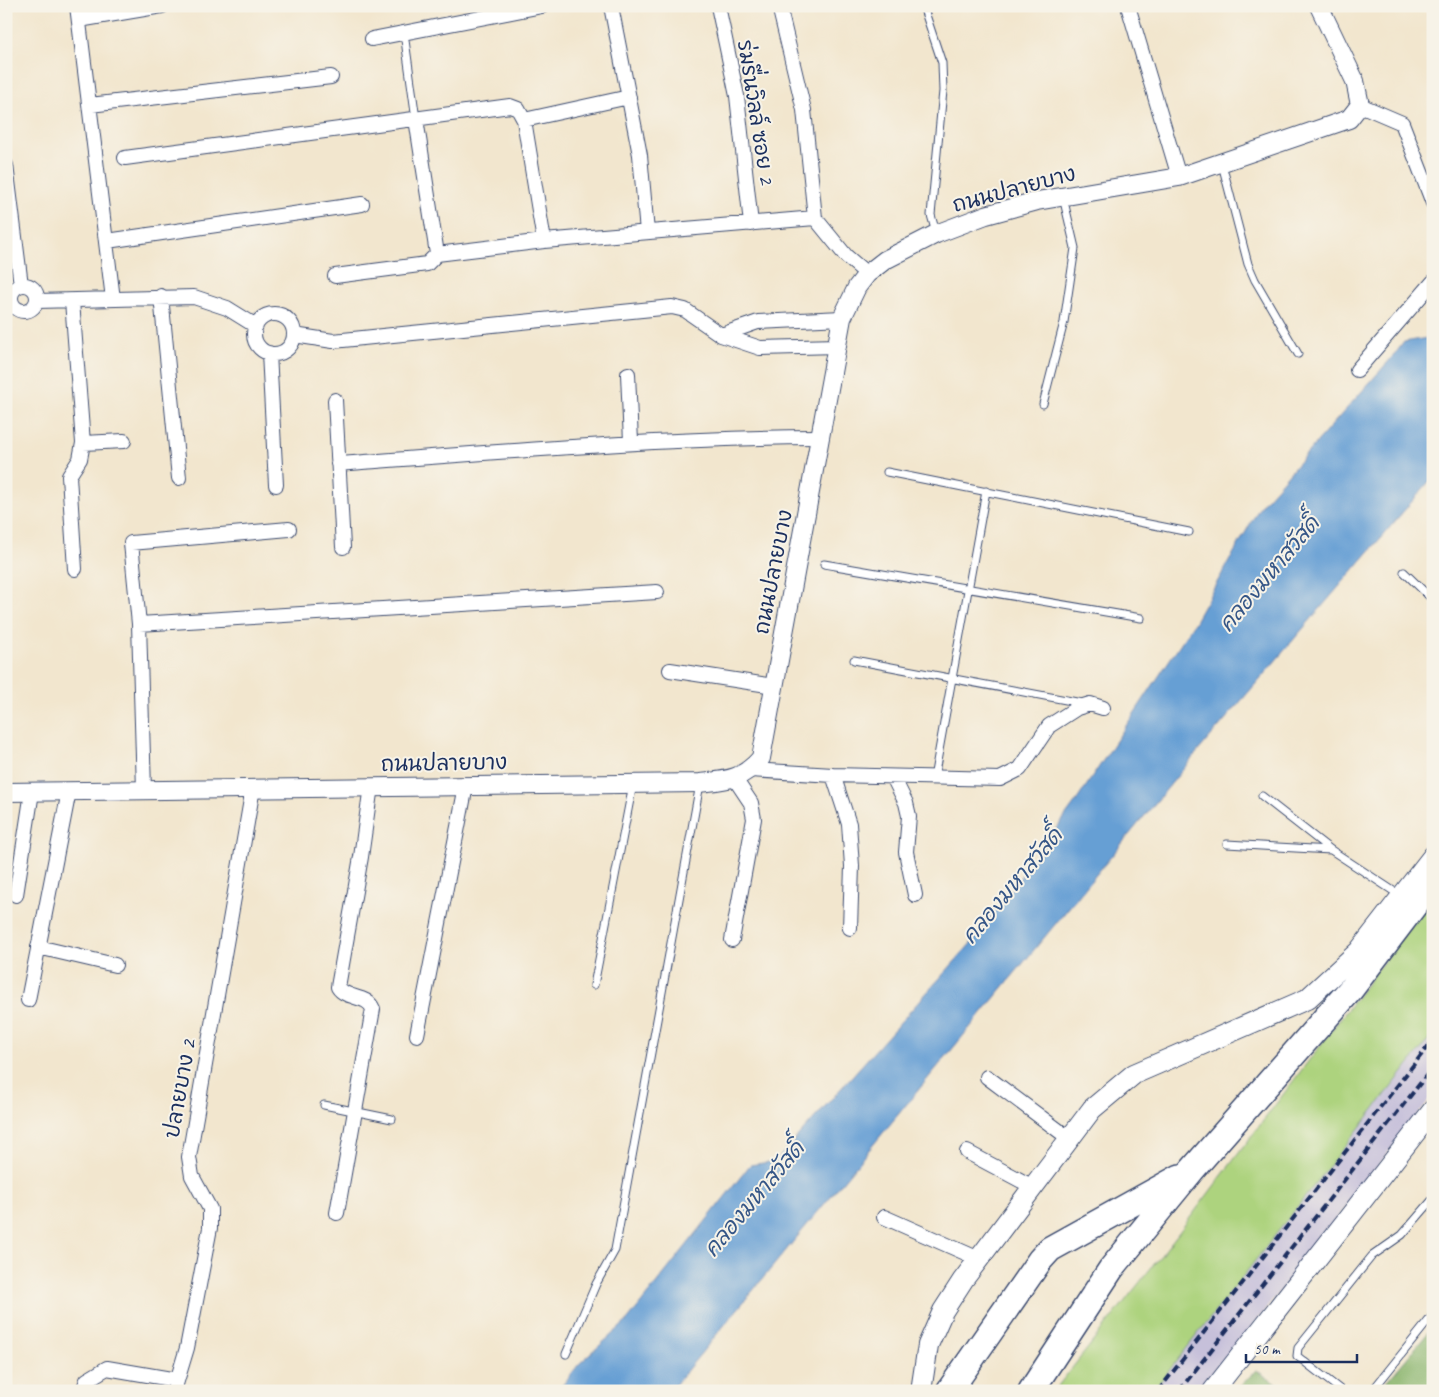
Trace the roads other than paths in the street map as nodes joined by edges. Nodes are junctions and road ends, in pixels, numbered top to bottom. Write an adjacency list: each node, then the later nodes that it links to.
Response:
1 (162, 6): 9 (street)
2 (542, 6): 10 (street)
3 (611, 6): 13 (street)
4 (718, 6): 27 (street, ร่มรื่นวิลล์ ซอย 2)
5 (778, 6): 26 (street)
6 (923, 6): 29 (lane)
7 (1128, 6): 21 (street)
8 (1319, 6): 15 (street)
9 (78, 13): 14 (street)
10 (404, 33): 11 (street); 16 (lane)
11 (372, 39)
12 (331, 77): 14 (street)
13 (629, 97): 17 (street); 28 (street)
14 (90, 105): 30 (street)
15 (1360, 105): 20 (street, ถนนปลายบาง); 23 (street)
16 (416, 119): 17 (street); 18 (street); 32 (street)
17 (524, 120): 31 (street)
18 (125, 158)
19 (6, 164): 25 (street)
20 (1222, 164): 21 (street, ถนนปลายบาง); 48 (lane)
21 (1179, 177): 22 (street, ถนนปลายบาง)
22 (1063, 197): 29 (street, ถนนปลายบาง); 52 (lane)
23 (1433, 203)
24 (362, 204): 30 (street)
25 (9, 216): 36 (street)
26 (815, 218): 27 (street); 33 (street)
27 (751, 224): 28 (street)
28 (647, 232): 31 (street)
29 (936, 234): 33 (street, ถนนปลายบาง)
30 (107, 241): 38 (street)
31 (544, 241): 32 (street)
32 (437, 254): 34 (street)
33 (867, 274): 42 (street, ถนนปลายบาง)
34 (335, 276)
35 (1433, 282): 49 (street)
36 (21, 286): 39 (street); 41 (street)
37 (161, 296): 38 (street); 43 (street); 59 (street)
38 (112, 299): 40 (street)
39 (37, 301): 40 (street); 41 (street)
40 (72, 301): 56 (street)
41 (10, 307)
42 (842, 318): 45 (street); 46 (street, ถนนปลายบาง)
43 (256, 326): 44 (street); 47 (street)
44 (294, 335): 45 (street); 47 (street)
45 (721, 335): 46 (street)
46 (838, 346): 53 (street, ถนนปลายบาง)
47 (269, 353): 60 (street)
48 (1298, 354)
49 (1358, 370)
50 (628, 374): 55 (street)
51 (335, 400): 57 (street)
52 (1043, 404)
53 (821, 437): 55 (street); 76 (street, ถนนปลายบาง)
54 (124, 441): 56 (street)
55 (631, 442): 57 (street)
56 (83, 443): 66 (street)
57 (338, 464): 64 (street)
58 (887, 472): 61 (lane)
59 (179, 478)
60 (276, 484)
61 (986, 491): 63 (lane); 68 (lane)
62 (288, 529): 72 (street)
63 (1189, 532)
64 (343, 547)
65 (824, 564): 68 (lane)
66 (75, 569)
67 (1404, 572): 70 (lane)
68 (969, 587): 71 (lane); 75 (lane)
69 (657, 592): 72 (street)
70 (1433, 600)
71 (1141, 618)
72 (139, 624): 88 (street)
73 (854, 660): 75 (lane)
74 (670, 670): 76 (street)
75 (952, 679): 77 (lane); 82 (lane)
76 (774, 686): 79 (street, ถนนปลายบาง)
77 (1090, 704): 78 (street); 82 (street)
78 (1104, 708)
79 (743, 774): 80 (street); 83 (street, ถนนปลายบาง); 101 (street)
80 (833, 775): 81 (street); 100 (street)
81 (893, 777): 82 (street); 98 (street)
82 (934, 778)
83 (700, 783): 84 (street, ถนนปลายบาง); 121 (lane)
84 (634, 784): 86 (street, ถนนปลายบาง); 104 (lane)
85 (371, 786): 86 (street, ถนนปลายบาง); 87 (street, ถนนปลายบาง); 110 (street)
86 (466, 786): 106 (street)
87 (253, 788): 88 (street, ถนนปลายบาง); 122 (street, ปลายบาง 2)
88 (144, 790): 89 (street, ถนนปลายบาง)
89 (69, 791): 91 (street, ถนนปลายบาง); 102 (street)
90 (6, 792): 91 (street, ถนนปลายบาง)
91 (32, 792): 97 (street)
92 (1262, 796): 94 (lane)
93 (1227, 844): 94 (lane)
94 (1331, 850): 99 (lane)
95 (1433, 856): 99 (main road)
96 (1433, 881): 114 (highway)
97 (16, 895)
98 (915, 895)
99 (1401, 896): 112 (main road)
100 (850, 928)
101 (732, 940)
102 (38, 947): 103 (street); 105 (street)
103 (115, 965)
104 (594, 985)
105 (28, 1000)
106 (416, 1035)
107 (987, 1077): 112 (street)
108 (324, 1105): 110 (lane)
109 (1433, 1110): 127 (main road)
110 (354, 1111): 111 (lane); 117 (street)
111 (392, 1120)
112 (1070, 1139): 115 (main road)
113 (967, 1152): 115 (street)
114 (1192, 1170): 125 (highway); 126 (highway)
115 (1033, 1187): 119 (main road)
116 (1433, 1199): 128 (lane)
117 (337, 1213)
118 (884, 1217): 119 (street)
119 (979, 1259): 124 (main road)
120 (1433, 1315): 129 (lane)
121 (566, 1354)
122 (175, 1386): 123 (street)
123 (83, 1391)
124 (921, 1391)
125 (949, 1391)
126 (1031, 1391)
127 (1213, 1391)
128 (1342, 1391)
129 (1372, 1391)

